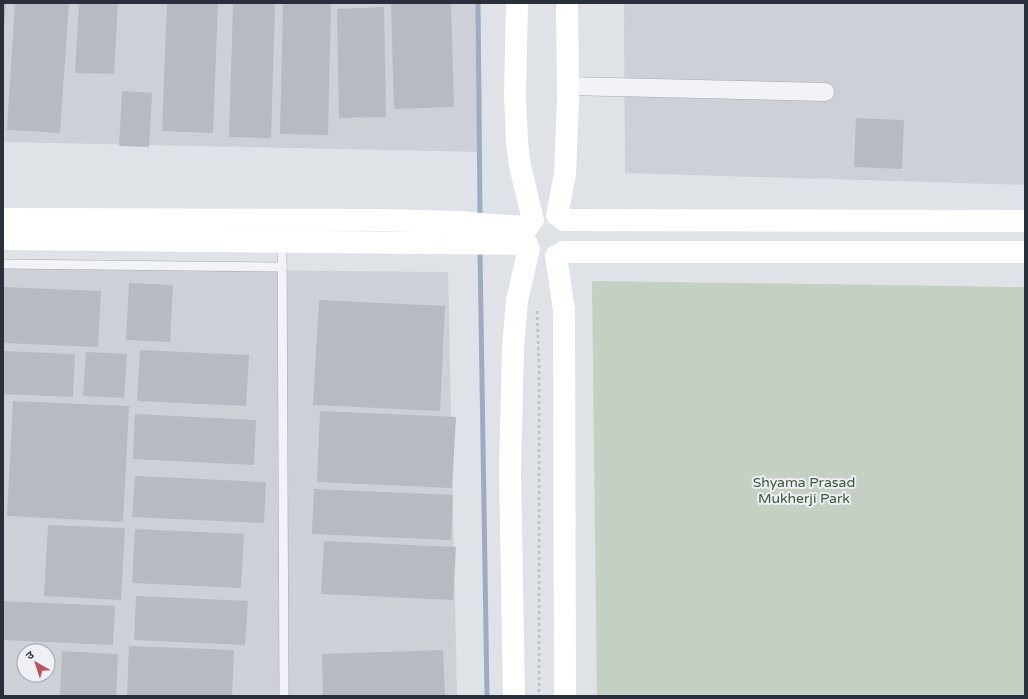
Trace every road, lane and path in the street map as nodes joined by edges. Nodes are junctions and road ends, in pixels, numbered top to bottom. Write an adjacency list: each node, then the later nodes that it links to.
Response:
1 (517, 3): 8 (main road)
2 (567, 3): 3 (main road)
3 (568, 86): 4 (street); 5 (main road)
4 (825, 92)
5 (560, 218): 7 (main road); 8 (main road); 12 (main road)
6 (3, 220): 8 (main road)
7 (1025, 221)
8 (529, 235): 10 (main road); 12 (main road); 17 (main road)
9 (3, 240): 10 (main road)
10 (282, 241): 14 (lane)
11 (1025, 252): 12 (main road)
12 (559, 254): 19 (main road)
13 (3, 264): 14 (lane)
14 (282, 266): 16 (lane)
15 (537, 305): 18 (path)
16 (284, 696)
17 (514, 696)
18 (539, 696)
19 (565, 696)

